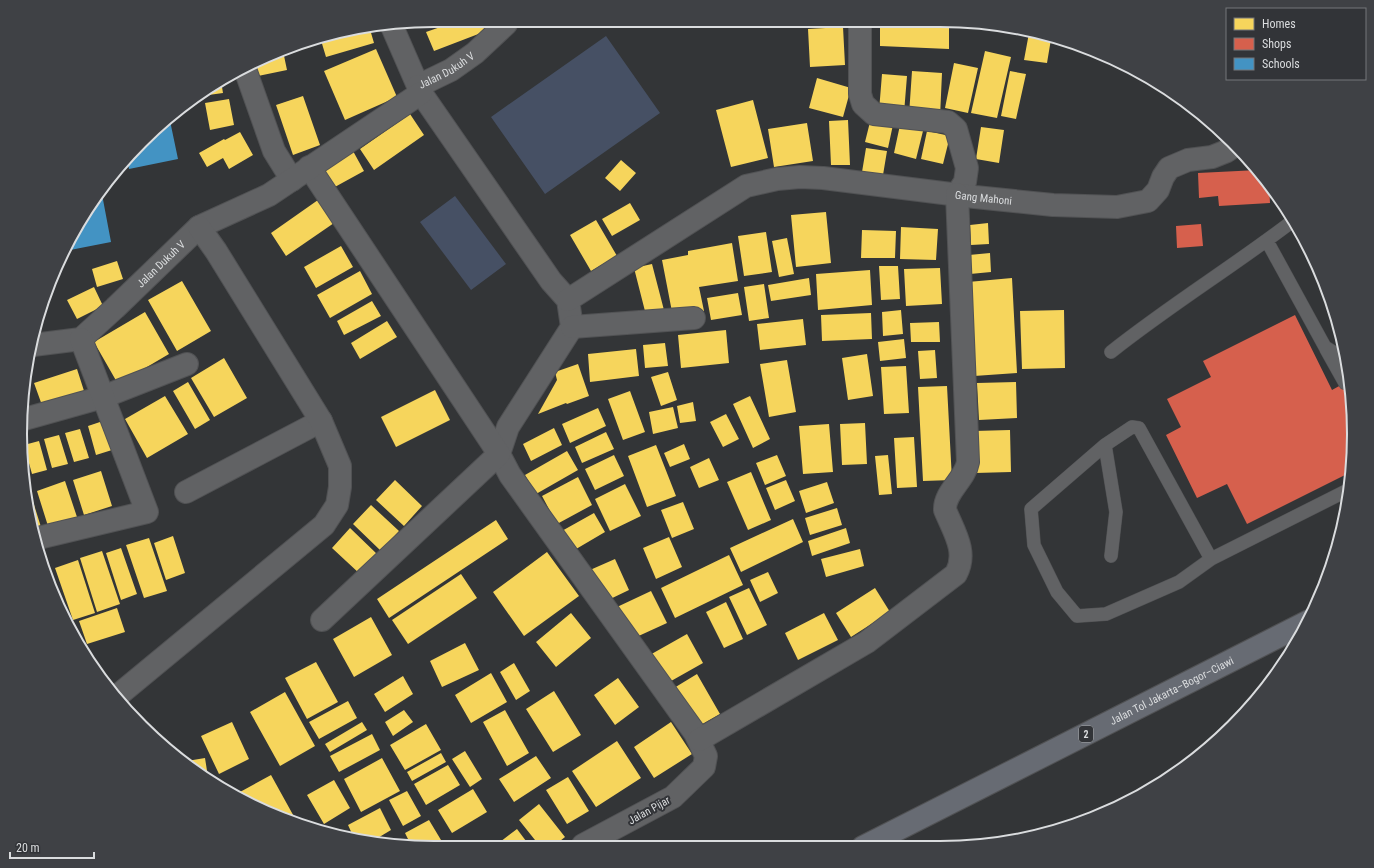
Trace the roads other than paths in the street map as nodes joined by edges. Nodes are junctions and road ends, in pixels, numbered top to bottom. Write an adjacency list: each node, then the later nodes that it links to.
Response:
1 (503, 27): 5 (street, Jalan Dukuh V)
2 (860, 27): 9 (street, Gang Mahoni)
3 (393, 29): 5 (street, Jalan Dukuh V)
4 (246, 73): 8 (street)
5 (419, 89): 7 (street, Jalan Dukuh V); 13 (street)
6 (1230, 149): 9 (street, Gang Mahoni)
7 (309, 167): 8 (street, Jalan Dukuh V); 27 (street, Jalan Pijar)
8 (292, 180): 11 (street, Jalan Dukuh V)
9 (958, 194): 13 (street); 36 (street)
10 (1288, 225): 12 (lane)
11 (199, 227): 16 (street, Jalan Dukuh V); 25 (street)
12 (1267, 241): 18 (lane); 19 (lane)
13 (568, 300): 15 (street)
14 (694, 318): 15 (street)
15 (572, 327): 27 (street)
16 (81, 339): 17 (street); 23 (street)
17 (37, 344)
18 (1325, 347): 20 (lane); 22 (lane)
19 (1111, 352)
20 (1339, 356)
21 (188, 364): 23 (street)
22 (1344, 381)
23 (103, 397): 24 (street); 30 (street)
24 (28, 418)
25 (321, 421): 28 (street); 35 (street)
26 (1105, 445): 31 (lane); 32 (lane); 32 (lane)
27 (499, 454): 33 (street); 36 (street, Jalan Pijar)
28 (186, 492)
29 (1343, 493): 32 (lane)
30 (41, 537)
31 (1111, 556)
32 (1211, 559)
33 (322, 620)
34 (1298, 626): 38 (highway, Jalan Tol Jakarta–Bogor–Ciawi / 2)
35 (120, 693)
36 (699, 740): 37 (street, Jalan Pijar)
37 (590, 841)
38 (875, 841)

